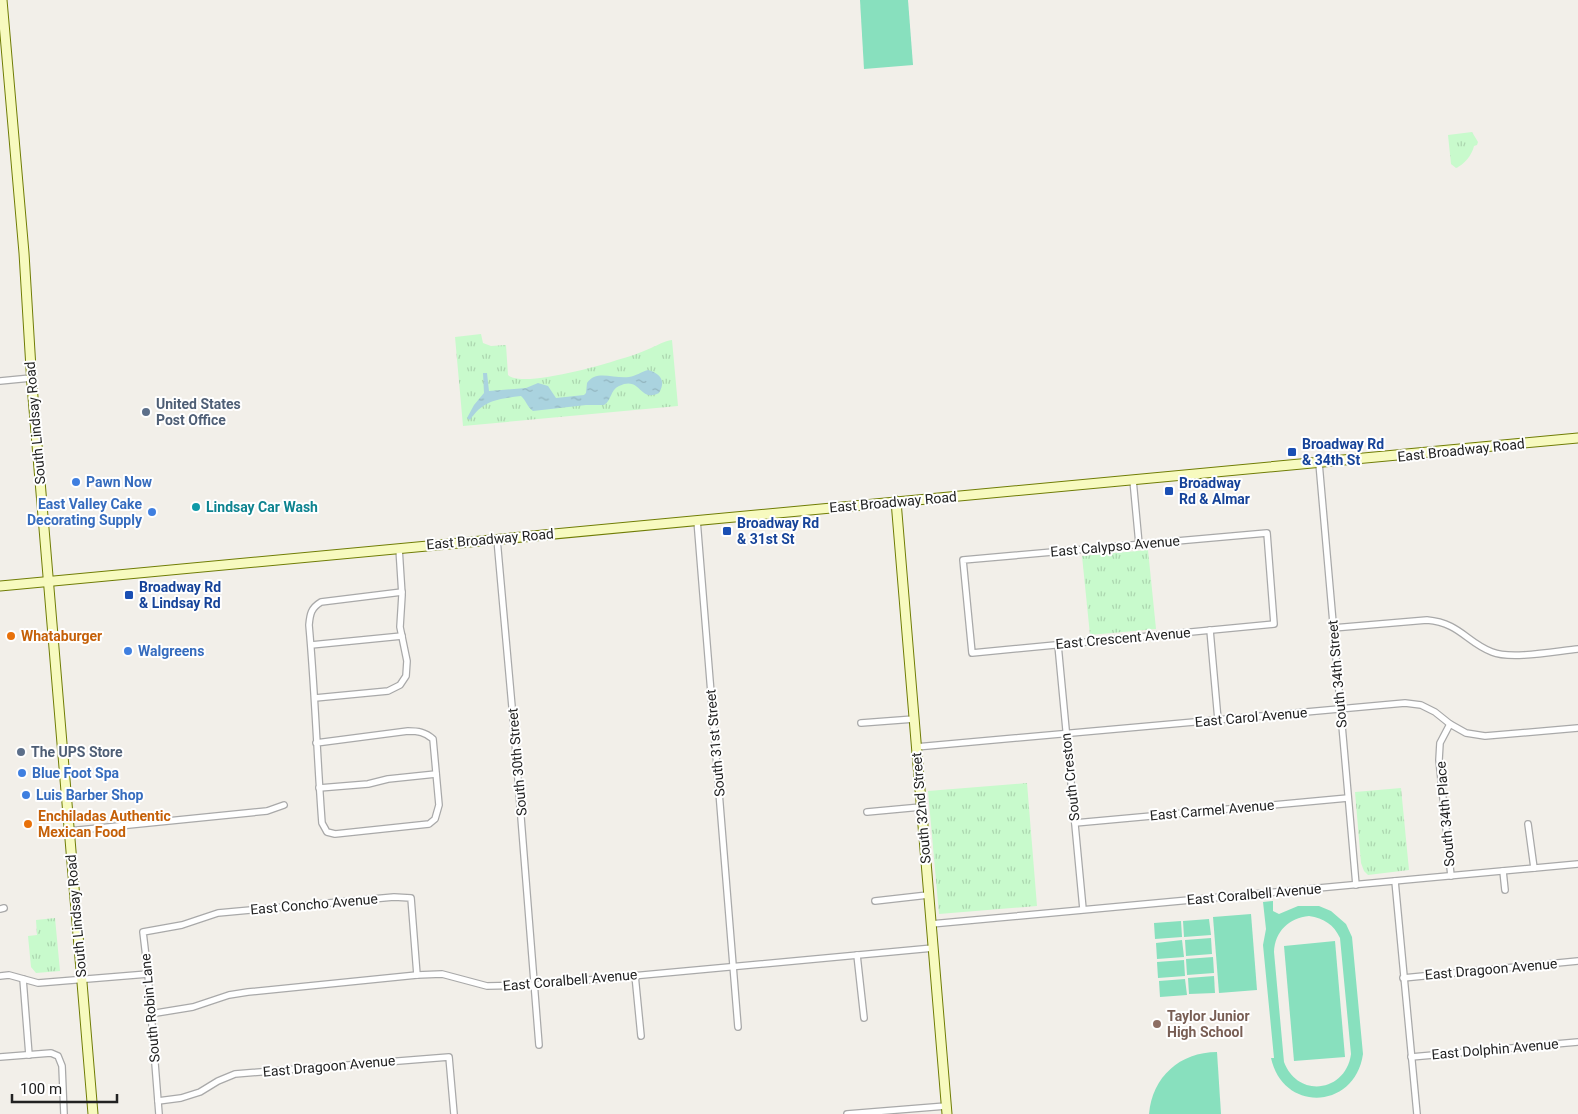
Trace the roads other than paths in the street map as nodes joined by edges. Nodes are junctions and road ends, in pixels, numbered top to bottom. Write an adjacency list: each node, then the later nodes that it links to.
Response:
1 (2, 0): 2 (main road, South Lindsay Road)
2 (3, 52): 3 (main road, South Lindsay Road)
3 (31, 378): 4 (street); 13 (main road, South Lindsay Road)
4 (0, 380)
5 (1578, 438): 6 (main road, East Broadway Road)
6 (1319, 463): 7 (main road, East Broadway Road); 17 (street, South 34th Street)
7 (1133, 480): 8 (main road, East Broadway Road); 11 (street)
8 (896, 501): 9 (main road, East Broadway Road); 26 (main road, South 32nd Street)
9 (697, 520): 10 (main road, East Broadway Road); 58 (street, South 31st Street)
10 (496, 539): 12 (main road, East Broadway Road); 66 (street, South 30th Street)
11 (1139, 544): 16 (street, East Calypso Avenue); 23 (street, East Calypso Avenue)
12 (399, 548): 13 (main road, East Broadway Road); 15 (street)
13 (48, 581): 14 (main road, East Broadway Road); 42 (main road, South Lindsay Road)
14 (0, 586)
15 (402, 592): 19 (street); 21 (street)
16 (1274, 624): 18 (street, East Crescent Avenue)
17 (1333, 628): 22 (street); 25 (street, South 34th Street)
18 (1210, 630): 20 (street, East Crescent Avenue); 27 (street)
19 (402, 636): 21 (street); 24 (street)
20 (1058, 644): 23 (street, East Crescent Avenue); 31 (street, South Creston)
21 (311, 645): 24 (street)
22 (1578, 649)
23 (972, 653)
24 (315, 698): 32 (street)
25 (1341, 709): 27 (street, East Carol Avenue); 29 (street, East Carol Avenue); 36 (street, South 34th Street)
26 (914, 719): 28 (street); 33 (main road, South 32nd Street)
27 (1218, 720): 31 (street, East Carol Avenue)
28 (861, 723)
29 (1450, 724): 30 (street, East Carol Avenue); 46 (street, South 34th Place)
30 (1578, 728)
31 (1066, 734): 33 (street, East Carol Avenue); 40 (street, South Creston)
32 (316, 743): 34 (street); 35 (street)
33 (916, 748): 38 (main road, South 32nd Street)
34 (436, 774): 35 (street); 35 (street)
35 (319, 788)
36 (1348, 798): 40 (street, East Carmel Avenue); 48 (street, South 34th Street)
37 (284, 805): 42 (street)
38 (921, 807): 39 (street); 50 (main road, South 32nd Street)
39 (867, 812)
40 (1075, 822): 52 (street, South Creston)
41 (1528, 824): 44 (street)
42 (69, 831): 65 (main road, South Lindsay Road)
43 (1578, 864): 44 (street, East Coralbell Avenue)
44 (1534, 868): 45 (street, East Coralbell Avenue)
45 (1503, 871): 46 (street, East Coralbell Avenue); 49 (street)
46 (1451, 876): 47 (street, East Coralbell Avenue)
47 (1395, 881): 48 (street, East Coralbell Avenue); 63 (street)
48 (1356, 884): 52 (street, East Coralbell Avenue)
49 (1505, 890)
50 (928, 895): 51 (street); 53 (main road, South 32nd Street)
51 (875, 901)
52 (1083, 909): 53 (street, East Coralbell Avenue)
53 (931, 924): 55 (main road, South 32nd Street)
54 (143, 932): 59 (street, South Robin Lane); 60 (street, East Concho Avenue)
55 (933, 948): 56 (street, East Coralbell Avenue); 77 (main road, South 32nd Street)
56 (857, 955): 58 (street, East Coralbell Avenue); 68 (street)
57 (1578, 961): 63 (street, East Dragoon Avenue)
58 (733, 966): 61 (street, East Coralbell Avenue); 69 (street, South 31st Street)
59 (148, 974): 65 (street); 67 (street, South Robin Lane)
60 (417, 975): 66 (street, East Coralbell Avenue); 67 (street, East Coralbell Avenue)
61 (634, 975): 66 (street, East Coralbell Avenue); 70 (street)
62 (0, 976): 64 (street)
63 (1403, 978): 75 (street)
64 (23, 979): 65 (street); 73 (street)
65 (81, 980): 79 (main road, South Lindsay Road)
66 (535, 985): 72 (street, South 30th Street)
67 (150, 1014): 76 (street, South Robin Lane)
68 (864, 1018)
69 (738, 1027)
70 (641, 1036)
71 (1578, 1042): 75 (street, East Dolphin Avenue)
72 (539, 1045)
73 (29, 1055): 74 (street); 78 (street)
74 (0, 1057)
75 (1411, 1057): 83 (street)
76 (158, 1101): 80 (street, South Robin Lane); 81 (street, East Dragoon Avenue)
77 (947, 1110): 82 (street)
78 (64, 1114)
79 (93, 1114)
80 (159, 1114)
81 (454, 1114)
82 (847, 1114)
83 (1417, 1114)

